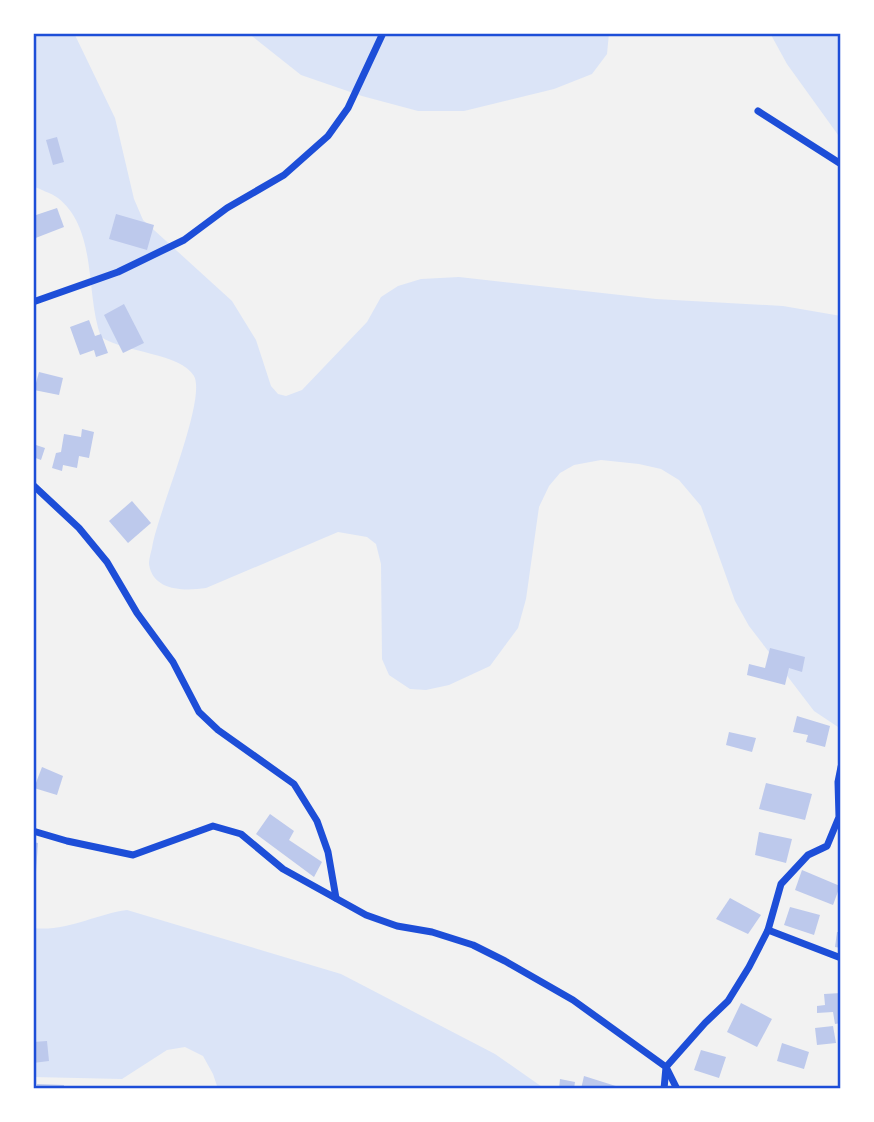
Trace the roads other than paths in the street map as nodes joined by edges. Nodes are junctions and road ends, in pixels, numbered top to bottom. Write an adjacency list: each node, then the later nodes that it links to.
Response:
1 (383, 33): 4 (street)
2 (758, 111): 3 (street)
3 (841, 164)
4 (33, 302)
5 (33, 485): 8 (street)
6 (841, 767): 9 (street)
7 (33, 831): 8 (street)
8 (336, 898): 11 (street)
9 (768, 930): 10 (street); 11 (street)
10 (841, 958)
11 (666, 1067): 12 (street); 13 (street)
12 (664, 1089)
13 (677, 1089)

